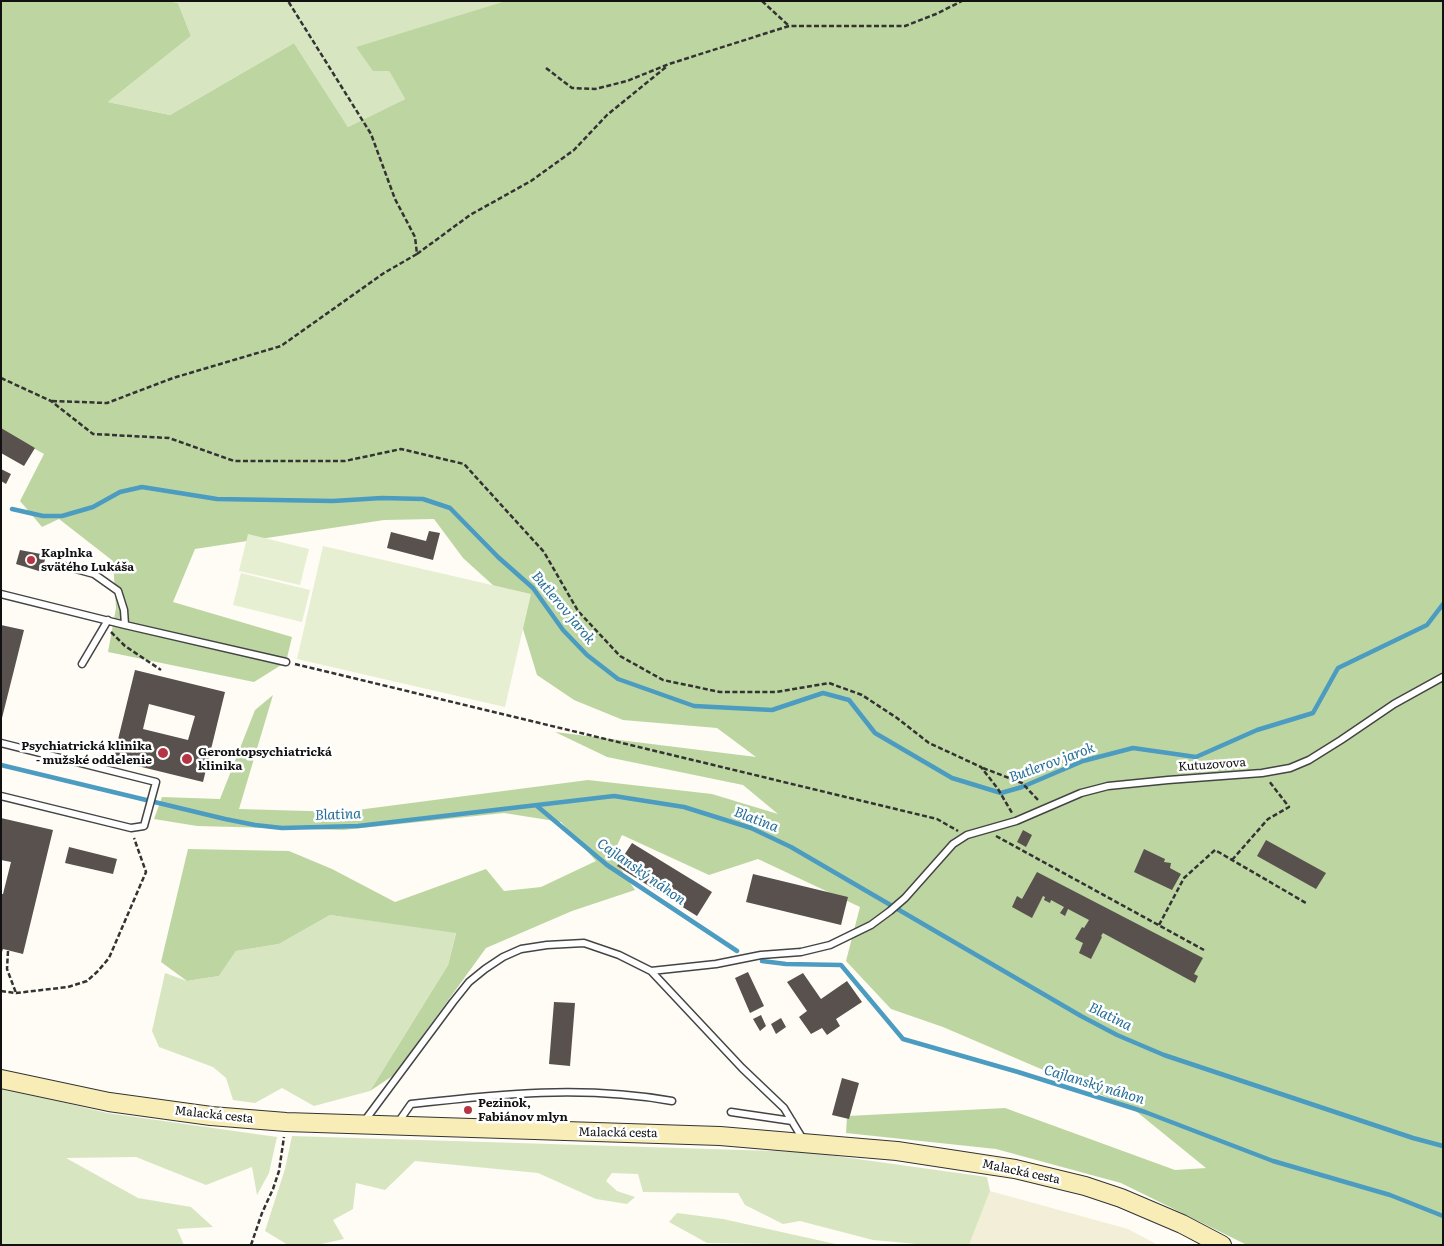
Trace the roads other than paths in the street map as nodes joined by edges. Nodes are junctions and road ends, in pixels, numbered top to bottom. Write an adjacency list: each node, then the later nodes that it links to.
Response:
1 (61, 565): 4 (lane)
2 (1, 594): 3 (lane)
3 (106, 623): 4 (lane); 6 (lane)
4 (125, 625): 5 (lane)
5 (286, 662)
6 (82, 664)
7 (1443, 677): 10 (lane, Kutuzovova)
8 (1, 743): 9 (lane)
9 (1, 796)
10 (651, 971): 14 (lane); 15 (lane)
11 (1, 1079): 15 (main road, Malacká cesta)
12 (672, 1101): 16 (lane)
13 (731, 1112): 14 (lane)
14 (792, 1121): 17 (lane)
15 (360, 1126): 16 (main road, Malacká cesta)
16 (395, 1127): 17 (main road, Malacká cesta)
17 (804, 1142): 18 (main road, Malacká cesta)
18 (1222, 1245)

